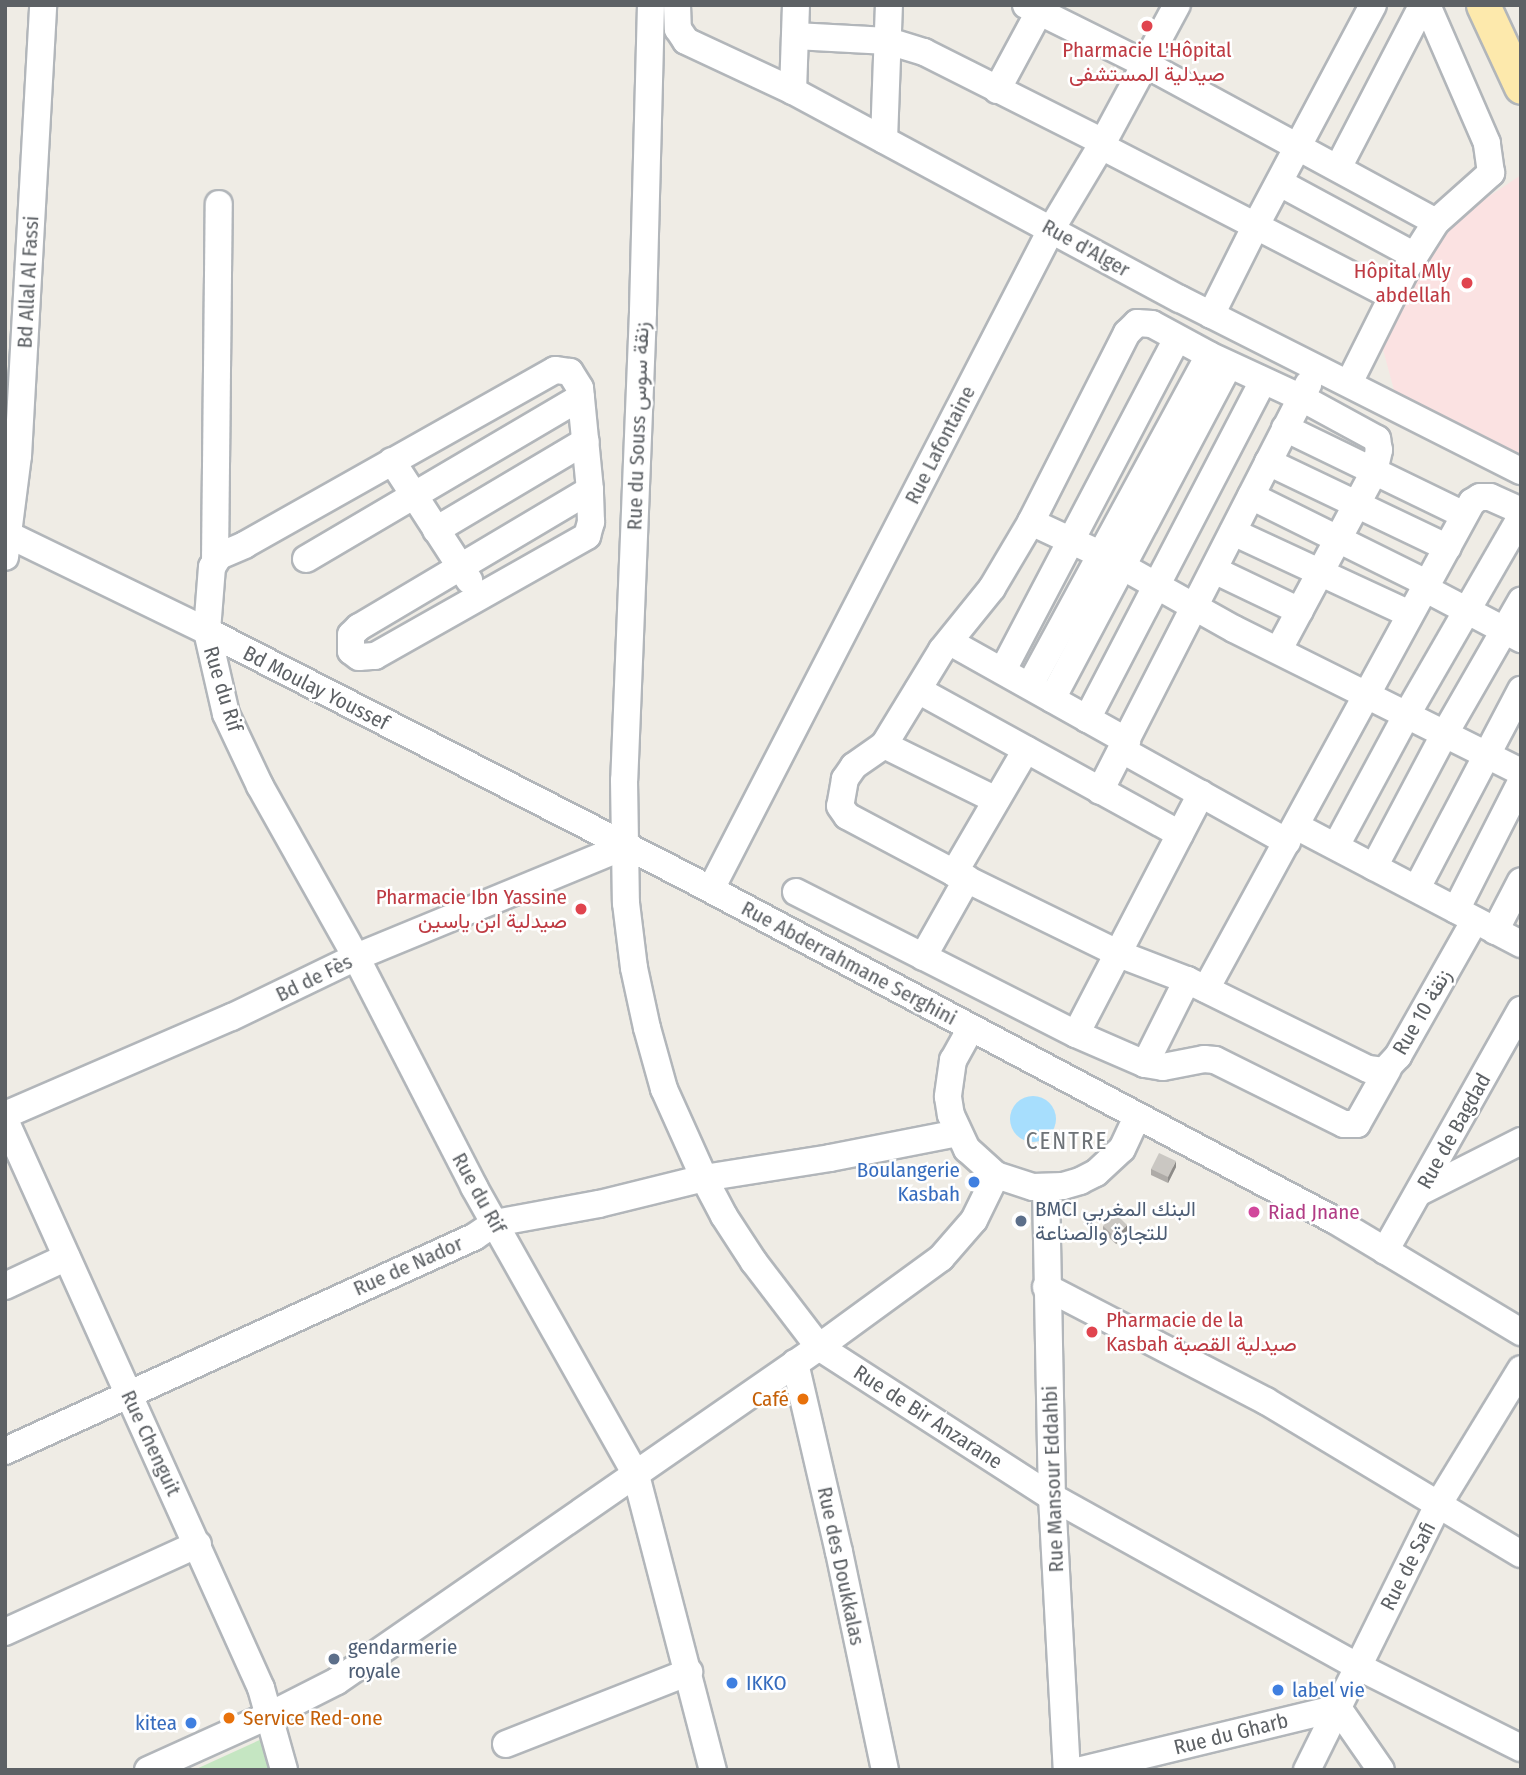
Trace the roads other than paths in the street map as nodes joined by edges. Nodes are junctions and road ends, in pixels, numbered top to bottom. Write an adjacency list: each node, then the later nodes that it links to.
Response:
1 (43, 5): 57 (street, Bd Allal Al Fassi)
2 (651, 5): 98 (street, Rue du Souss زنقة سوس)
3 (677, 5): 16 (street, Rue d'Alger)
4 (796, 5): 11 (street)
5 (889, 5): 12 (street)
6 (1177, 5): 13 (street, Rue Lafontaine)
7 (1373, 5): 19 (street)
8 (1483, 5): 14 (main road)
9 (1032, 8): 13 (street); 15 (street)
10 (1423, 8): 20 (street); 23 (street)
11 (795, 36): 12 (street); 16 (street)
12 (888, 41): 15 (street); 17 (street)
13 (1145, 64): 18 (street, Rue Lafontaine); 19 (street)
14 (1521, 87)
15 (997, 90): 18 (street)
16 (793, 91): 17 (street, Rue d'Alger)
17 (884, 140): 25 (street, Rue d'Alger)
18 (1102, 144): 24 (street); 25 (street, Rue Lafontaine)
19 (1297, 149): 20 (street); 21 (street)
20 (1338, 168): 23 (street)
21 (1280, 183): 24 (street); 26 (street)
22 (219, 204): 61 (street)
23 (1436, 222): 26 (street)
24 (1255, 227): 27 (street); 28 (street)
25 (1052, 228): 28 (street, Rue d'Alger); 104 (street, Rue Lafontaine)
26 (1415, 256): 27 (street)
27 (1392, 296): 33 (street)
28 (1212, 315): 31 (street, Rue d'Alger)
29 (1177, 339): 30 (street); 36 (street); 39 (street)
30 (1219, 360): 32 (street); 41 (street)
31 (1317, 368): 33 (street, Rue d'Alger); 35 (street)
32 (1263, 381): 35 (street); 45 (street)
33 (1349, 383): 44 (street, Rue d'Alger)
34 (581, 397): 38 (street); 40 (street); 47 (street)
35 (1300, 397): 37 (street); 43 (street)
36 (1084, 419): 39 (street); 53 (street)
37 (1285, 428): 42 (street); 43 (street)
38 (586, 441): 46 (street); 54 (street)
39 (1124, 441): 41 (street); 58 (street)
40 (392, 461): 47 (street); 61 (street)
41 (1165, 462): 45 (street); 62 (street)
42 (1268, 462): 48 (street); 49 (street)
43 (1374, 471): 49 (street); 51 (street)
44 (1521, 471)
45 (1209, 485): 48 (street); 66 (street)
46 (590, 490): 63 (street); 68 (street)
47 (413, 496): 54 (street); 60 (street)
48 (1248, 501): 55 (street); 56 (street)
49 (1356, 506): 56 (street); 59 (street)
50 (1521, 511): 51 (street)
51 (1464, 515): 59 (street)
52 (1521, 517): 72 (street)
53 (1031, 522): 58 (street); 76 (street)
54 (436, 530): 63 (street)
55 (1233, 532): 64 (street); 65 (street)
56 (1337, 540): 65 (street); 67 (street)
57 (7, 542): 74 (street, Bd Moulay Youssef)
58 (1071, 542): 62 (street); 78 (street)
59 (1448, 548): 67 (street)
60 (306, 558)
61 (215, 561): 74 (street)
62 (1113, 561): 66 (street); 79 (street); 83 (street)
63 (460, 567): 68 (street); 68 (street)
64 (1214, 569): 70 (street); 71 (street)
65 (1320, 575): 71 (street); 73 (street)
66 (1156, 585): 70 (street); 85 (street)
67 (1425, 586): 72 (street); 73 (street)
68 (480, 598)
69 (1521, 601): 75 (street)
70 (1196, 605): 77 (street); 88 (street)
71 (1300, 611): 77 (street)
72 (1465, 611): 75 (street); 84 (street)
73 (1410, 614): 82 (street)
74 (206, 631): 98 (street, Bd Moulay Youssef); 109 (street, Rue du Rif)
75 (1512, 635): 86 (street)
76 (950, 642): 78 (street); 80 (street)
77 (1279, 649): 82 (street)
78 (1003, 670): 79 (street)
79 (1030, 685): 83 (street)
80 (918, 690): 87 (street); 89 (street)
81 (1521, 690): 90 (street)
82 (1366, 695): 84 (street); 97 (street)
83 (1052, 699): 85 (street)
84 (1406, 716): 86 (street); 99 (street)
85 (1087, 719): 88 (street)
86 (1444, 735): 90 (street); 100 (street)
87 (884, 745): 95 (street); 101 (street, Rue 10 زنقة)
88 (1125, 745): 93 (street); 94 (street)
89 (1026, 750): 93 (street); 95 (street)
90 (1486, 754): 91 (street); 103 (street)
91 (1521, 772)
92 (1521, 782): 106 (street)
93 (1100, 791): 96 (street)
94 (1200, 794): 96 (street); 97 (street)
95 (996, 800): 101 (street)
96 (1180, 834): 108 (street)
97 (1292, 834): 99 (street); 111 (street)
98 (625, 846): 104 (street, Rue Abderrahmane Serghini); 109 (street, Bd de Fès); 122 (street, Rue de Bir Anzarane)
99 (1336, 846): 100 (street)
100 (1374, 867): 103 (street)
101 (961, 876): 108 (street, Rue 10 زنقة); 110 (street)
102 (1521, 881): 106 (street)
103 (1417, 888): 106 (street)
104 (711, 889): 113 (street, Rue Abderrahmane Serghini)
105 (796, 892): 110 (street)
106 (1476, 920): 107 (street); 116 (street, Rue 10 زنقة)
107 (1521, 944)
108 (1119, 954): 111 (street, Rue 10 زنقة); 114 (street)
109 (356, 957): 118 (street, Bd de Fès); 125 (street, Rue du Rif)
110 (923, 957): 114 (street)
111 (1196, 985): 115 (street); 116 (street, Rue 10 زنقة)
112 (1521, 1010): 124 (street, Rue de Bagdad)
113 (971, 1028): 117 (street); 119 (street, Rue Abderrahmane Serghini)
114 (1076, 1034): 115 (street)
115 (1145, 1064): 116 (street)
116 (1388, 1069)
117 (1138, 1117): 123 (street, Rue Abderrahmane Serghini); 126 (street)
118 (5, 1118): 127 (street, Rue Chenguit)
119 (957, 1133): 121 (street, Rue Abderrahmane Serghini); 122 (street, Rue de Nador)
120 (1521, 1141): 124 (street)
121 (996, 1175): 123 (street, Rue Abderrahmane Serghini); 131 (street)
122 (704, 1178): 125 (street, Rue de Nador); 131 (street, Rue de Bir Anzarane)
123 (1046, 1188): 129 (street, Rue Mansour Eddahbi)
124 (1420, 1192): 126 (street, Rue de Bagdad)
125 (495, 1223): 134 (street, Rue de Nador); 136 (street, Rue du Rif)
126 (1385, 1251): 130 (street)
127 (66, 1257): 128 (street); 134 (street, Rue Chenguit)
128 (5, 1286)
129 (1046, 1287): 137 (street, Rue Mansour Eddahbi); 138 (street)
130 (1521, 1332)
131 (819, 1347): 132 (street); 137 (street, Rue de Bir Anzarane)
132 (795, 1363): 136 (street); 151 (street, Rue des Doukkalas)
133 (1521, 1369): 138 (street, Rue de Safi)
134 (128, 1394): 135 (street, Rue de Nador); 139 (street, Rue Chenguit)
135 (5, 1451)
136 (636, 1475): 143 (street, Rue du Rif); 145 (street)
137 (1052, 1497): 142 (street, Rue de Bir Anzarane); 152 (street, Rue Mansour Eddahbi)
138 (1438, 1505): 140 (street); 142 (street, Rue de Safi)
139 (198, 1544): 141 (street); 145 (street, Rue Chenguit)
140 (1521, 1554)
141 (5, 1632)
142 (1357, 1666): 144 (street, Rue de Safi); 147 (street, Rue de Bir Anzarane)
143 (689, 1672): 146 (street); 150 (street, Rue du Rif)
144 (1338, 1708): 153 (street, Rue du Gharb); 154 (street, Rue de Safi); 155 (street)
145 (270, 1715): 148 (street); 149 (street, Rue Chenguit)
146 (506, 1744)
147 (1521, 1748)
148 (148, 1770)
149 (284, 1770)
150 (713, 1770)
151 (885, 1770)
152 (1067, 1770)
153 (1082, 1770)
154 (1307, 1770)
155 (1381, 1770)

